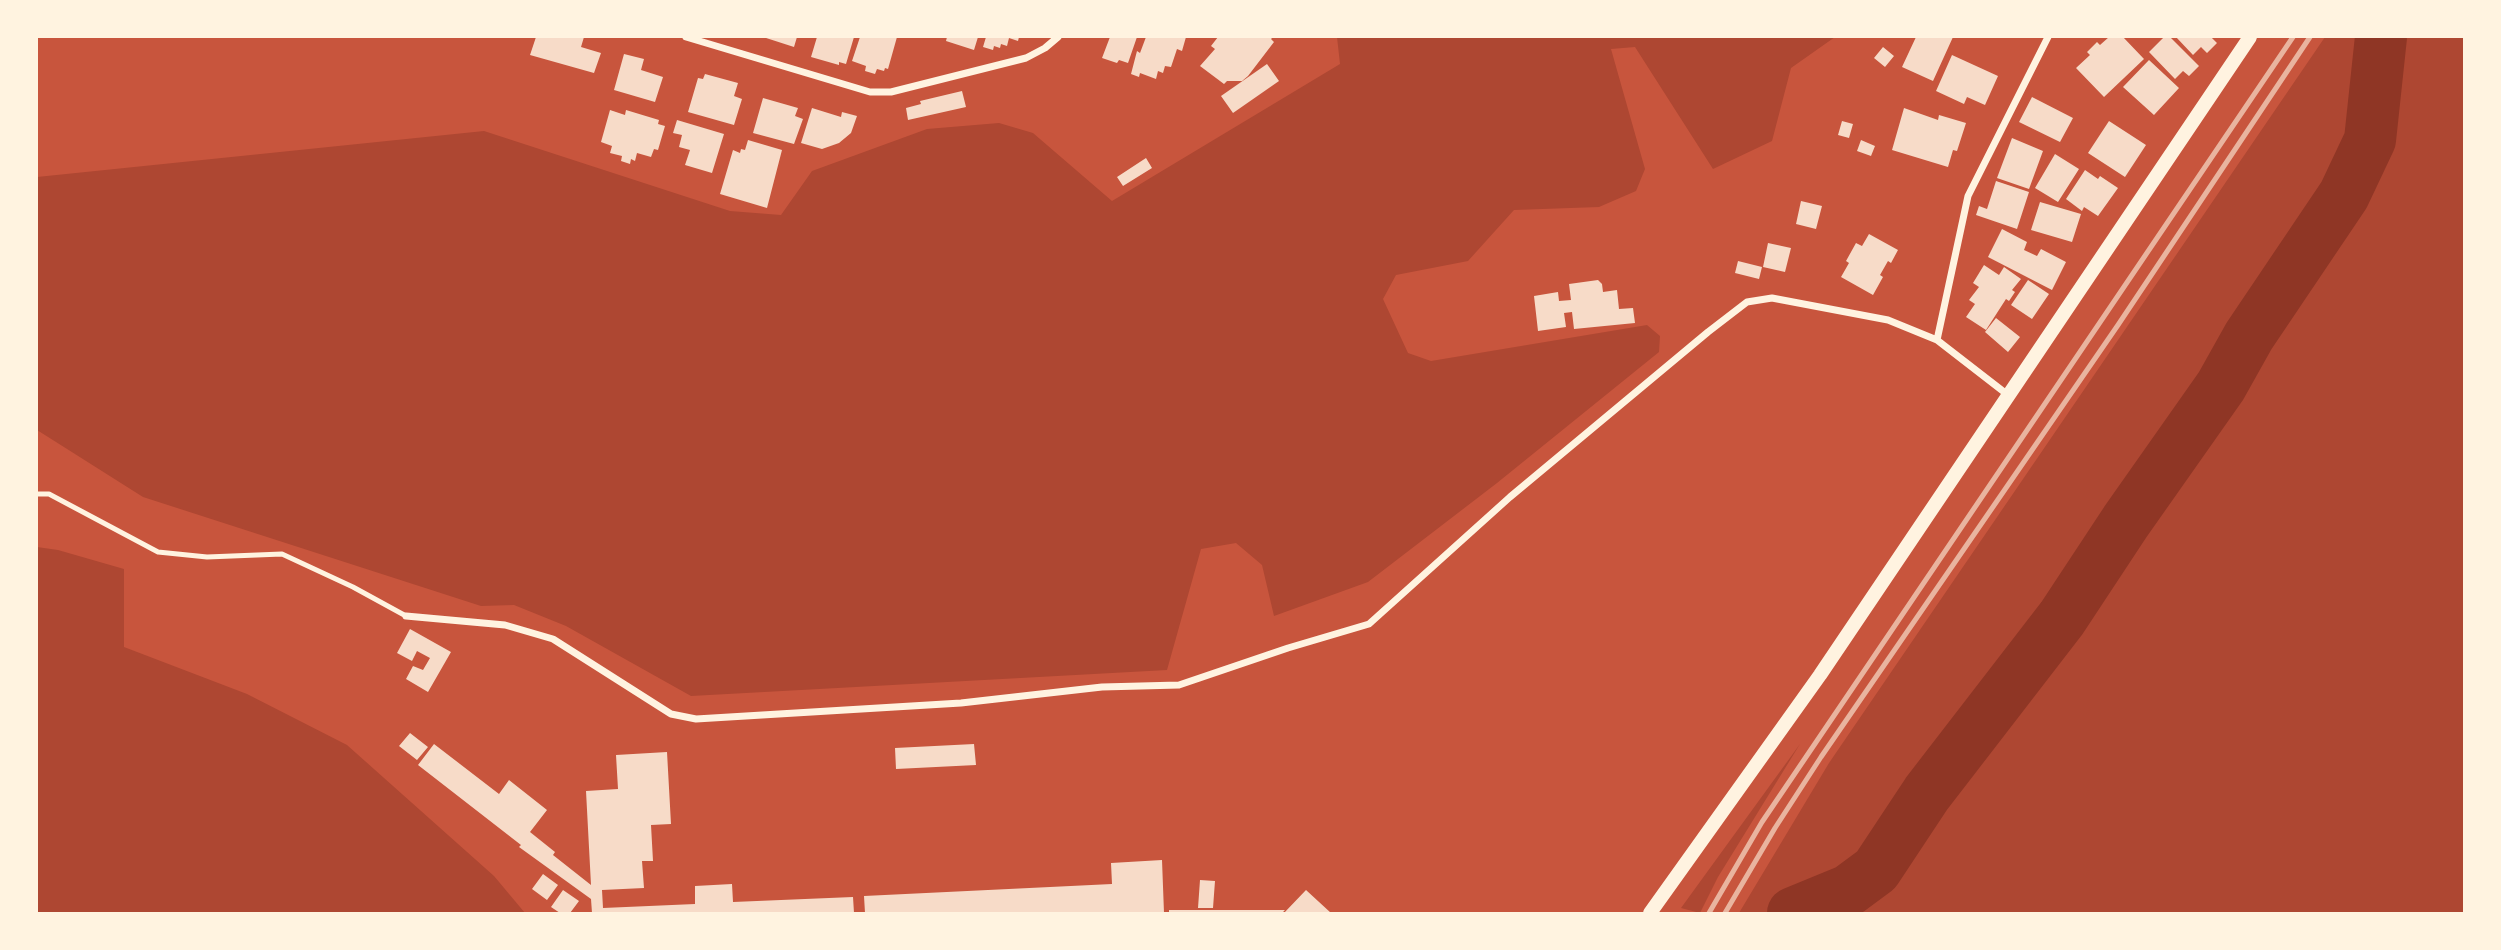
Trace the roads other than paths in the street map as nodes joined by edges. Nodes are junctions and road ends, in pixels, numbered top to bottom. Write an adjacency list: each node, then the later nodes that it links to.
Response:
1 (686, 37): 2 (street)
2 (1058, 37)
3 (2048, 37): 5 (street)
4 (2250, 37): 6 (main road)
5 (1937, 340): 6 (street); 8 (street)
6 (2008, 395): 9 (main road)
7 (37, 494): 8 (lane)
8 (406, 616)
9 (1650, 913)

